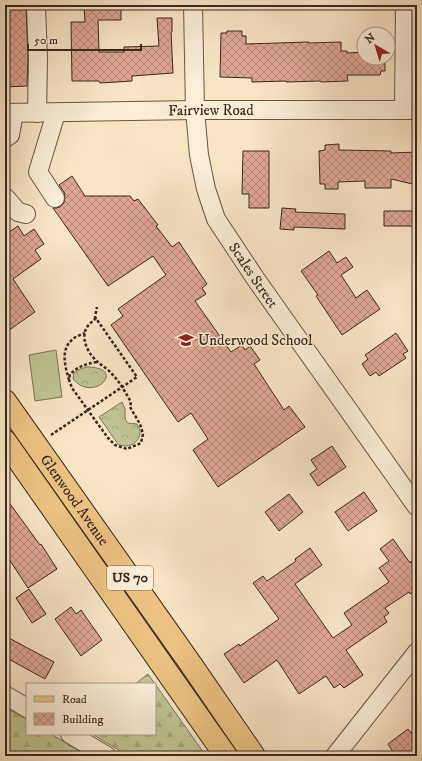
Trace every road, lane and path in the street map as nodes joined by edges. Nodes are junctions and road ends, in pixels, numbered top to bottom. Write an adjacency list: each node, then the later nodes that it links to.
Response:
1 (36, 5): 7 (street)
2 (193, 5): 4 (street, Scales Street)
3 (405, 5): 5 (street)
4 (195, 110): 5 (street, Fairview Road); 8 (street, Fairview Road); 23 (street, Scales Street)
5 (411, 110)
6 (9, 113): 7 (street, Fairview Road); 9 (street)
7 (37, 113): 8 (street, Fairview Road)
8 (56, 113): 11 (street)
9 (5, 138)
10 (5, 197): 12 (street)
11 (55, 198)
12 (26, 214)
13 (98, 307): 14 (path)
14 (96, 318): 15 (path); 18 (path)
15 (84, 333): 16 (path); 17 (path)
16 (97, 362): 17 (path); 18 (path)
17 (70, 380): 20 (path)
18 (122, 387): 20 (path); 20 (path)
19 (5, 401): 30 (main road, Glenwood Avenue / US 70)
20 (88, 410): 21 (path)
21 (46, 438)
22 (5, 441): 29 (main road, Glenwood Avenue / US 70)
23 (417, 507)
24 (417, 652): 31 (street)
25 (5, 695): 26 (street)
26 (26, 707)
27 (72, 735): 28 (street)
28 (106, 756)
29 (226, 756)
30 (254, 756)
31 (335, 756)

